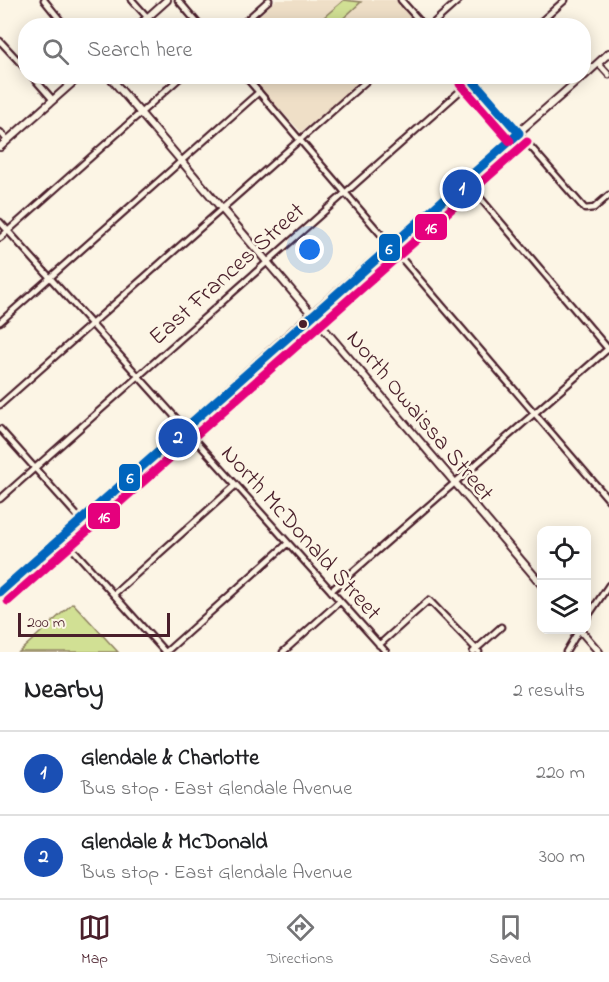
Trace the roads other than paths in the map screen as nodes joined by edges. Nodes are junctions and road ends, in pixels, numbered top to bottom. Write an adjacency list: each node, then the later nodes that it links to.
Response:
1 (44, 0): 9 (street)
2 (132, 0): 10 (street)
3 (167, 0): 10 (street)
4 (178, 0): 11 (street)
5 (269, 0): 12 (street)
6 (401, 0): 13 (street)
7 (459, 0): 14 (street)
8 (565, 0): 15 (street)
9 (59, 18)
10 (148, 18)
11 (193, 18)
12 (249, 18)
13 (417, 18)
14 (439, 18)
15 (545, 18)
16 (0, 41): 18 (street)
17 (609, 53): 19 (street)
18 (18, 60)
19 (598, 63): 20 (street); 21 (street)
20 (591, 69)
21 (609, 75)
22 (39, 84): 32 (street)
23 (71, 84): 32 (street)
24 (116, 84): 33 (street, North Owaissa Street)
25 (173, 84): 33 (street)
26 (252, 84): 31 (street)
27 (363, 84): 37 (street)
28 (466, 84): 41 (street, East Frances Street)
29 (478, 84): 35 (street)
30 (574, 84): 35 (street)
31 (259, 92): 37 (street); 39 (street)
32 (53, 100): 36 (street)
33 (140, 114): 39 (street, North Owaissa Street); 45 (street)
34 (0, 132): 36 (street)
35 (519, 133): 40 (street); 42 (street)
36 (8, 140): 38 (street)
37 (300, 140): 41 (street); 43 (street)
38 (0, 147)
39 (180, 161): 43 (street, North Owaissa Street); 49 (street)
40 (465, 180): 47 (street); 53 (street)
41 (346, 191): 47 (street); 48 (street, East Frances Street)
42 (609, 195)
43 (220, 209): 48 (street, North Owaissa Street); 52 (street)
44 (0, 222): 45 (street, North McDonald Street)
45 (8, 231): 46 (street); 49 (street, North McDonald Street)
46 (0, 238)
47 (392, 244): 50 (street); 56 (street)
48 (266, 261): 50 (street, North Owaissa Street); 54 (street, East Frances Street)
49 (50, 278): 51 (street); 52 (street, North McDonald Street)
50 (312, 314): 57 (street); 60 (street, North Owaissa Street)
51 (0, 322)
52 (91, 324): 54 (street, North McDonald Street); 55 (street)
53 (609, 349): 56 (street)
54 (138, 376): 57 (street, North McDonald Street); 59 (street, East Frances Street)
55 (0, 405)
56 (535, 413): 60 (street); 63 (street)
57 (184, 428): 61 (street, North McDonald Street); 64 (street)
58 (0, 429): 59 (street)
59 (35, 468): 62 (street, East Frances Street); 64 (street)
60 (455, 482): 67 (street, North Owaissa Street); 69 (street)
61 (236, 485): 66 (street, North McDonald Street); 71 (street)
62 (0, 499)
63 (609, 500)
64 (81, 520): 65 (street)
65 (62, 537): 70 (street); 71 (street)
66 (288, 543): 69 (street, North McDonald Street); 80 (street)
67 (538, 580)
68 (609, 585): 73 (street)
69 (331, 591): 72 (street, North McDonald Street)
70 (0, 592)
71 (114, 594): 80 (street)
72 (340, 601): 77 (street, North McDonald Street); 78 (street)
73 (591, 612)
74 (501, 627): 79 (street)
75 (577, 634): 82 (street)
76 (583, 634): 83 (street)
77 (379, 645): 79 (street); 81 (street, North McDonald Street)
78 (287, 651)
79 (476, 651)
80 (166, 652)
81 (386, 652)
82 (566, 652)
83 (599, 652)

